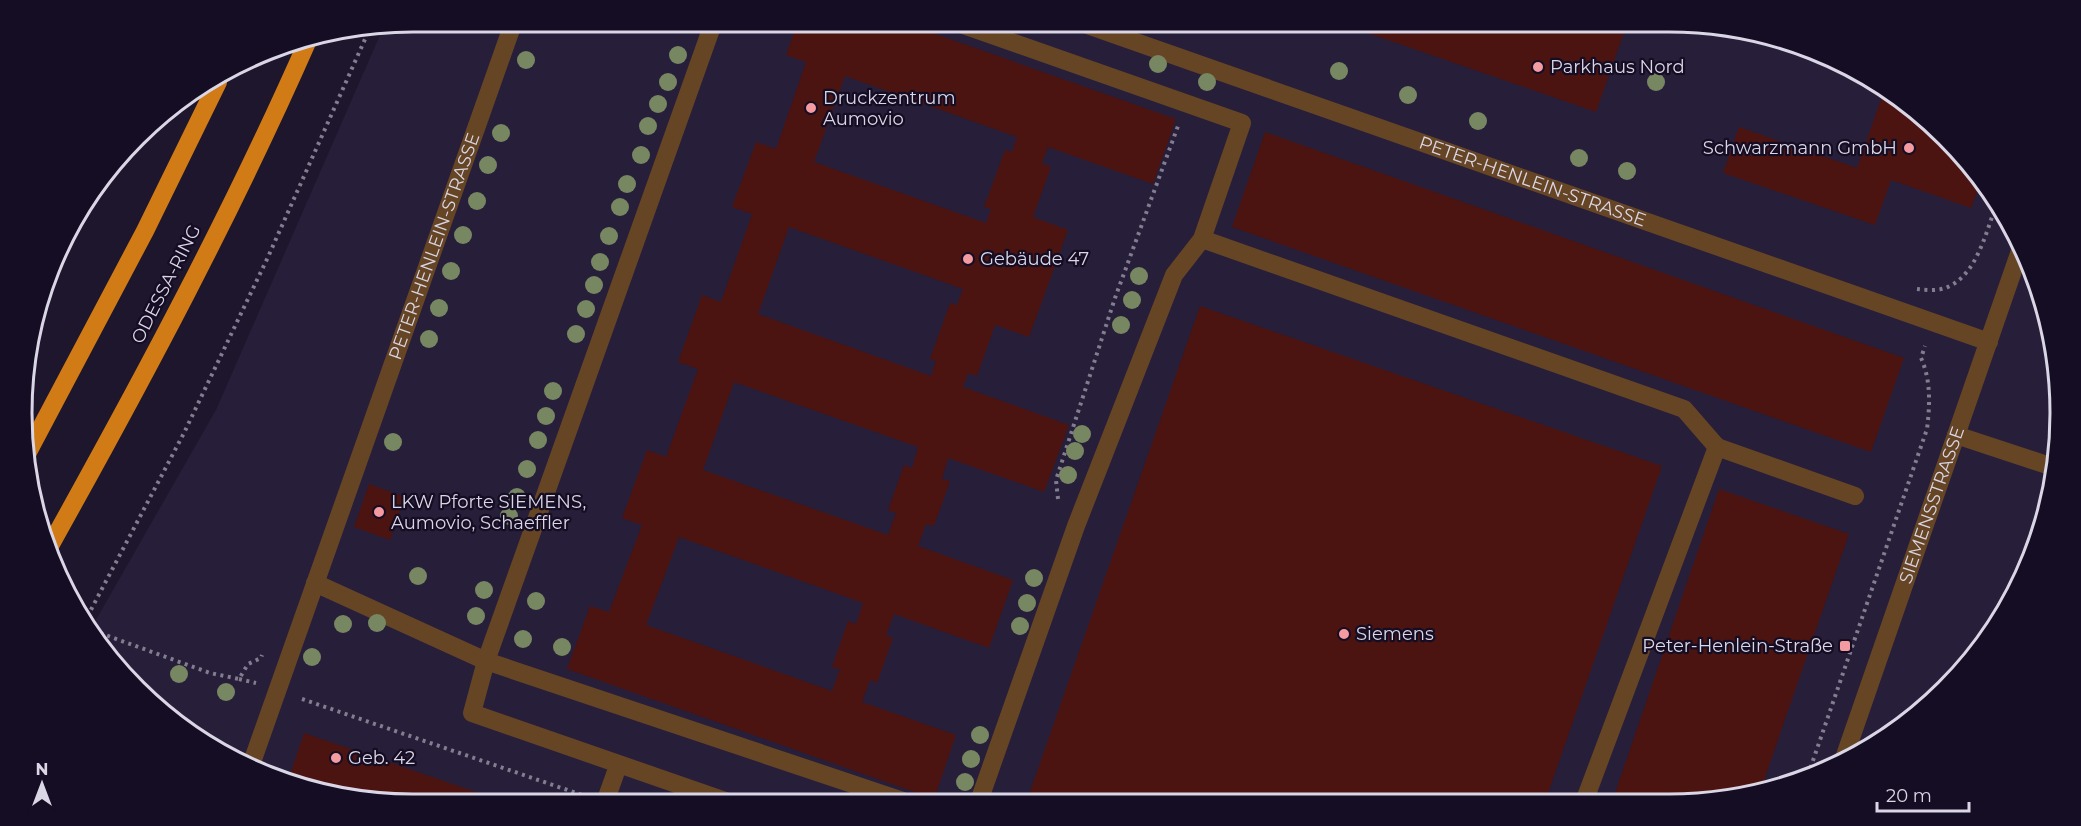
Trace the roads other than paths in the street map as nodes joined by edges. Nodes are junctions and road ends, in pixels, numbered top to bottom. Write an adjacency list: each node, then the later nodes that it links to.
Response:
1 (510, 32): 16 (street, PETER-HENLEIN-STRASSE)
2 (710, 32): 17 (street)
3 (983, 32): 7 (street)
4 (1107, 32): 9 (street, PETER-HENLEIN-STRASSE)
5 (305, 47): 15 (highway, ODESSA-RING)
6 (216, 87): 11 (highway)
7 (1202, 239): 12 (street); 24 (street)
8 (2017, 260): 9 (street, SIEMENSSTRASSE)
9 (1989, 342): 10 (street, SIEMENSSTRASSE)
10 (1956, 435): 13 (street); 18 (street, SIEMENSSTRASSE)
11 (33, 443)
12 (1717, 447): 14 (street); 25 (street)
13 (2046, 465)
14 (1855, 496)
15 (53, 540)
16 (315, 583): 17 (street); 19 (street, PETER-HENLEIN-STRASSE)
17 (486, 661): 20 (street); 23 (street)
18 (1848, 749)
19 (253, 759)
20 (618, 766): 21 (street); 22 (street)
21 (607, 794)
22 (703, 794)
23 (882, 794)
24 (982, 794)
25 (1587, 794)

